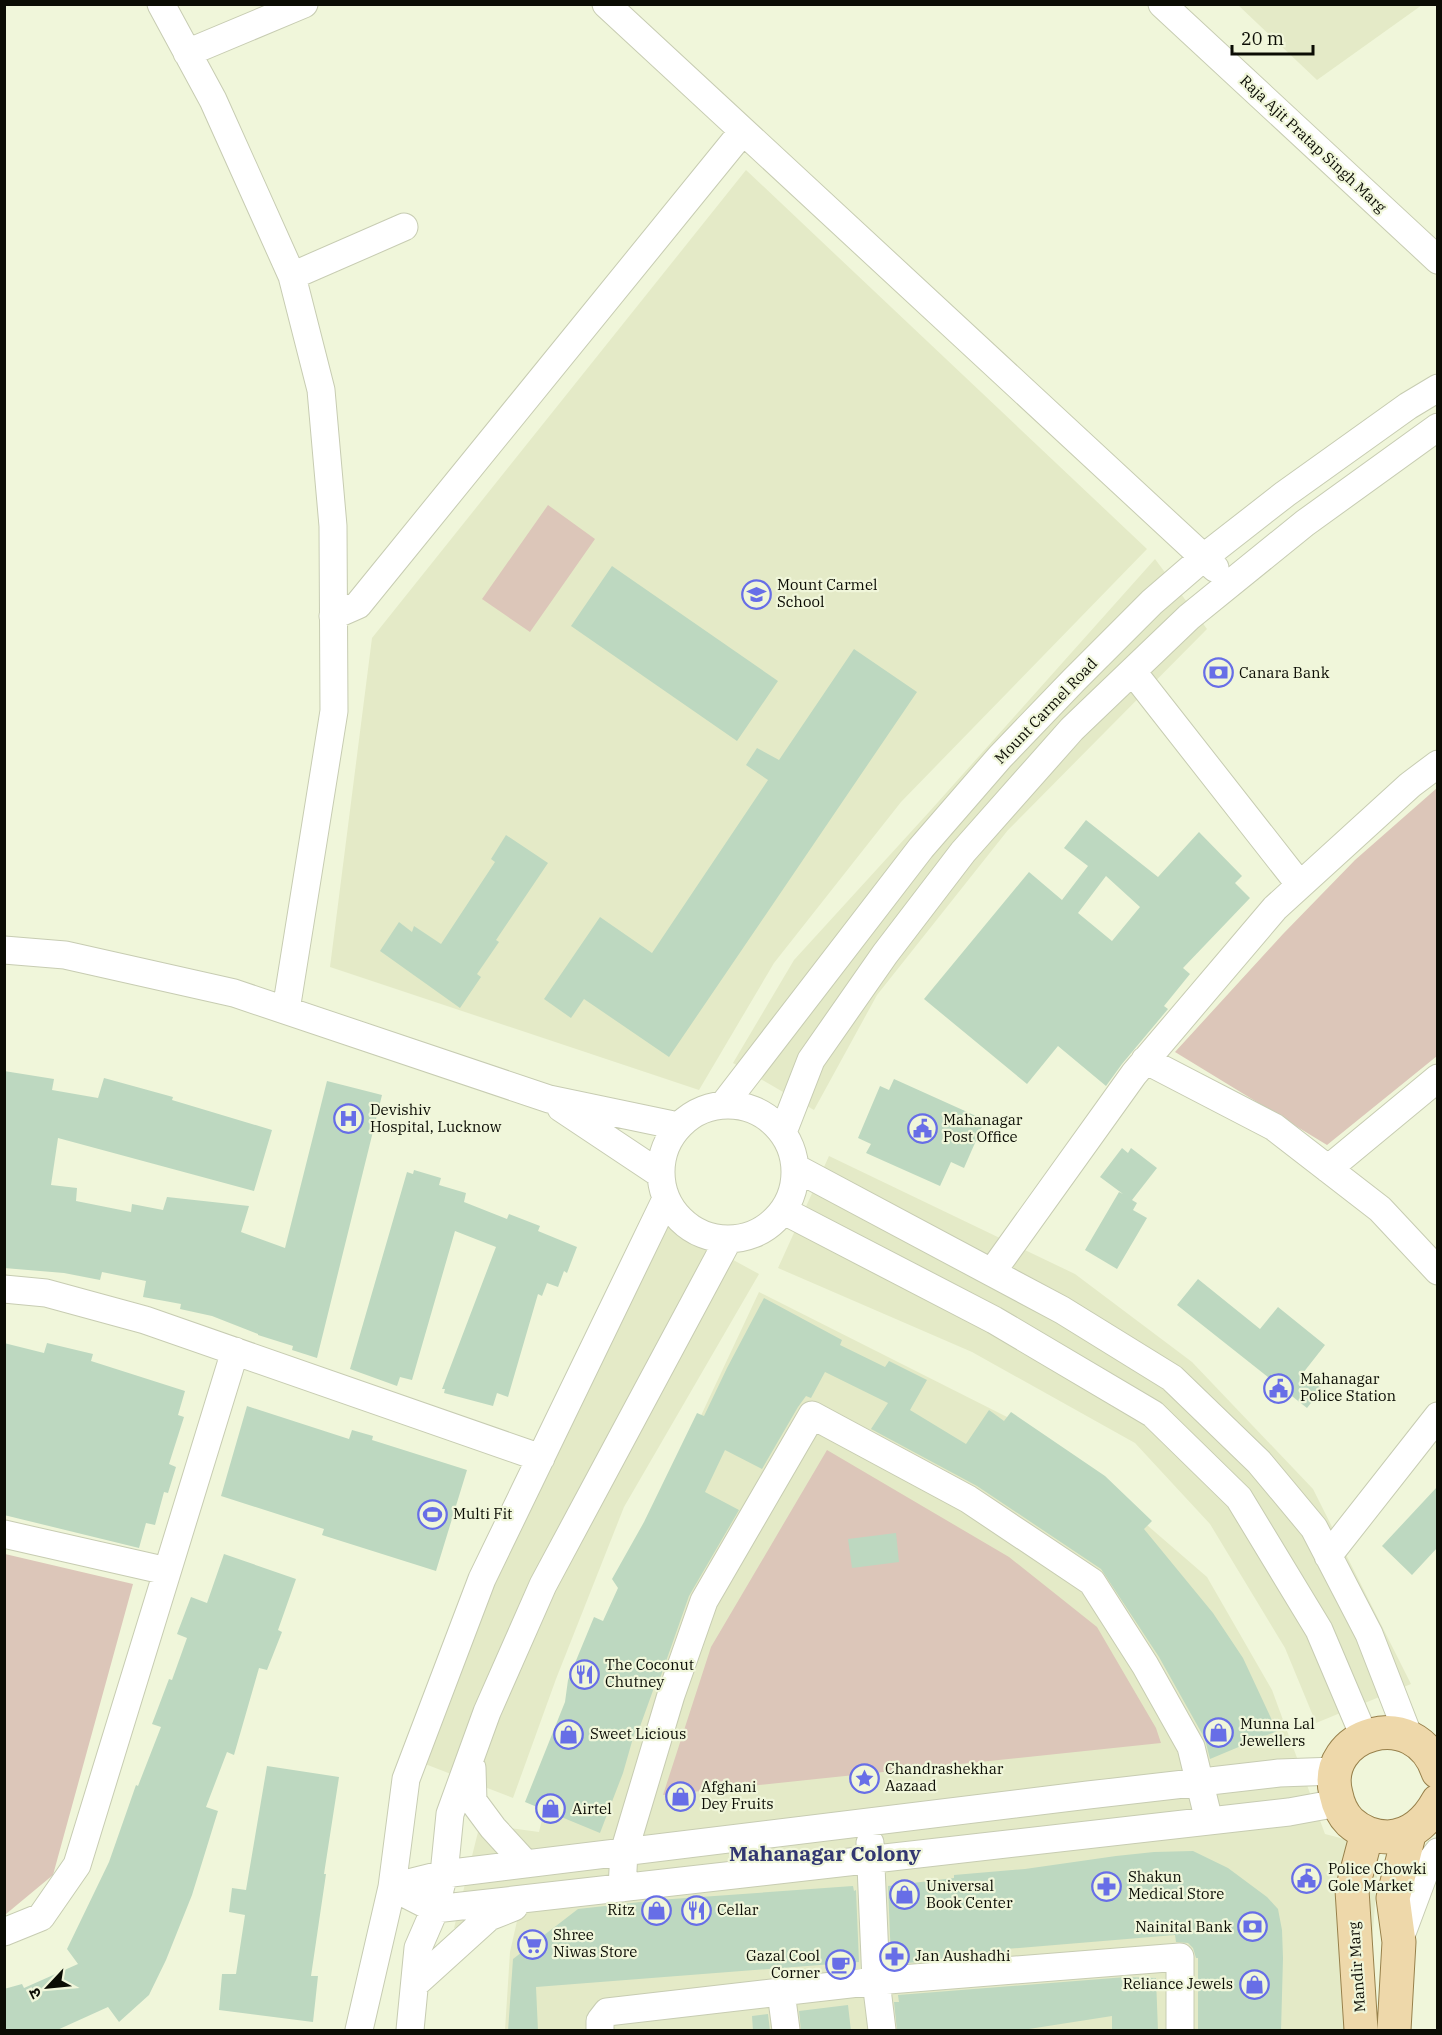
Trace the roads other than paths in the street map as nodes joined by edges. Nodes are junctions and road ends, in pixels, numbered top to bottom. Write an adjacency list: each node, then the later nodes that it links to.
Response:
1 (161, 4): 5 (street)
2 (304, 4): 5 (street)
3 (606, 4): 6 (street)
4 (1162, 4): 8 (street, Raja Ajit Pratap Singh Marg)
5 (187, 53): 9 (street)
6 (742, 131): 12 (street); 14 (street)
7 (404, 226): 9 (street)
8 (1437, 260)
9 (292, 276): 14 (street)
10 (1437, 388): 12 (street, Mount Carmel Road)
11 (1437, 427): 13 (street)
12 (1203, 558): 13 (street); 23 (street, Mount Carmel Road)
13 (1231, 583): 15 (street)
14 (333, 616): 19 (street)
15 (1133, 672): 17 (street); 25 (street)
16 (1437, 764): 17 (street)
17 (1300, 885): 20 (street)
18 (4, 950): 19 (street)
19 (286, 1010): 22 (street)
20 (1145, 1060): 27 (street); 32 (street)
21 (1437, 1078): 27 (street)
22 (549, 1100): 24 (street); 28 (street)
23 (724, 1104): 24 (street); 25 (street)
24 (678, 1126): 28 (street)
25 (783, 1132): 26 (street)
26 (796, 1168): 29 (street); 32 (street)
27 (1328, 1169): 31 (street)
28 (663, 1186): 30 (street); 36 (street)
29 (784, 1211): 30 (street); 40 (street)
30 (728, 1240): 42 (street)
31 (1437, 1270)
32 (992, 1272): 38 (street)
33 (4, 1289): 34 (street)
34 (235, 1351): 36 (street); 39 (street)
35 (1437, 1416): 38 (street)
36 (541, 1458): 57 (street)
37 (4, 1533): 39 (street)
38 (1328, 1556): 41 (street)
39 (167, 1571): 61 (street)
40 (1364, 1736): 41 (main road); 44 (main road)
41 (1409, 1737): 43 (main road)
42 (472, 1755): 55 (street); 56 (street)
43 (1437, 1768)
44 (1336, 1771): 45 (street); 47 (main road)
45 (1200, 1783): 48 (street); 49 (street); 52 (street)
46 (1437, 1801): 50 (main road)
47 (1338, 1803): 48 (street); 51 (main road)
48 (1209, 1821): 54 (street)
49 (868, 1823): 52 (street); 54 (street)
50 (1410, 1831): 51 (main road); 62 (main road)
51 (1367, 1833): 72 (main road, Mandir Marg)
52 (624, 1852): 55 (street); 58 (street)
53 (1437, 1852): 62 (street)
54 (872, 1859): 58 (street); 63 (street)
55 (526, 1864): 56 (street)
56 (444, 1874): 57 (street); 60 (street)
57 (392, 1887): 60 (street); 66 (street)
58 (622, 1888): 59 (street)
59 (540, 1897): 60 (street); 64 (street)
60 (435, 1909): 64 (street)
61 (4, 1932)
62 (1399, 1942): 73 (main road)
63 (876, 1981): 65 (street); 70 (street); 71 (street)
64 (415, 1984): 67 (street)
65 (781, 1992): 68 (street); 69 (street)
66 (358, 2031)
67 (410, 2031)
68 (600, 2031)
69 (786, 2031)
70 (882, 2031)
71 (1180, 2031)
72 (1361, 2031)
73 (1394, 2031)

